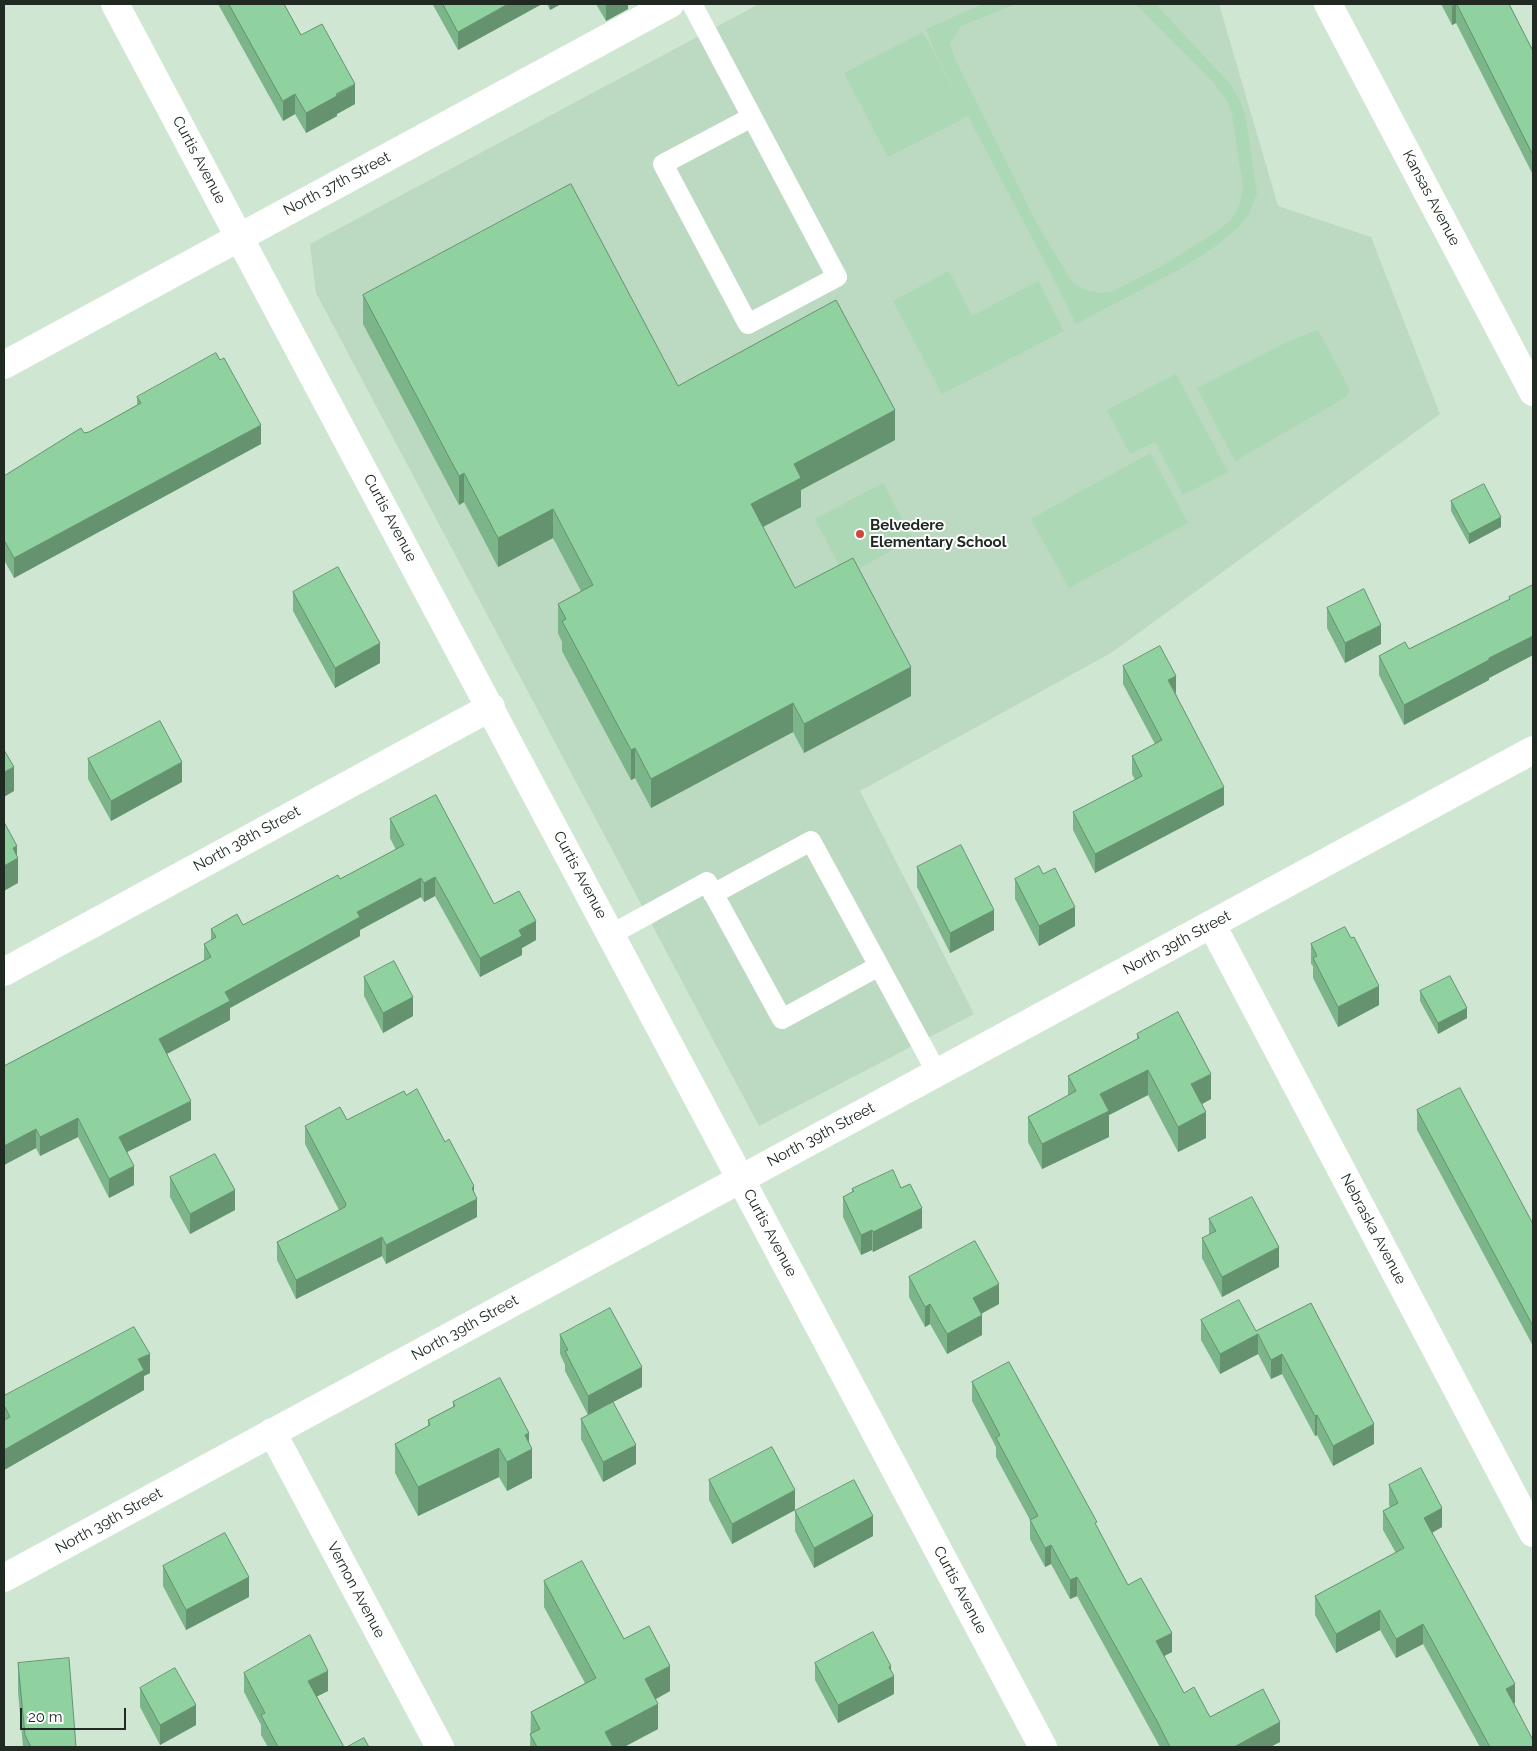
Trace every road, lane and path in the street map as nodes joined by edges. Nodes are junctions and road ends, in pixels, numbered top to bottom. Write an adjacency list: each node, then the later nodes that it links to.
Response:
1 (115, 4): 6 (street, Curtis Avenue)
2 (670, 4): 6 (street, North 37th Street)
3 (692, 4): 5 (lane)
4 (1328, 4): 8 (street, Kansas Avenue)
5 (752, 117): 5 (lane)
6 (240, 236): 7 (street, North 37th Street); 9 (street, Curtis Avenue)
7 (4, 365)
8 (1533, 392)
9 (491, 707): 13 (street, Curtis Avenue); 15 (street, North 38th Street)
10 (1533, 750): 12 (street, North 39th Street)
11 (714, 894): 13 (lane); 14 (lane); 14 (lane)
12 (1212, 924): 16 (street, North 39th Street); 19 (street, Nebraska Avenue)
13 (612, 934): 17 (street, Curtis Avenue)
14 (879, 966): 16 (lane)
15 (4, 972)
16 (937, 1072): 17 (street, North 39th Street)
17 (741, 1178): 18 (street, North 39th Street); 22 (street, Curtis Avenue)
18 (272, 1432): 20 (street, North 39th Street); 21 (street, Vernon Avenue)
19 (1533, 1533)
20 (4, 1578)
21 (440, 1747)
22 (1043, 1747)

